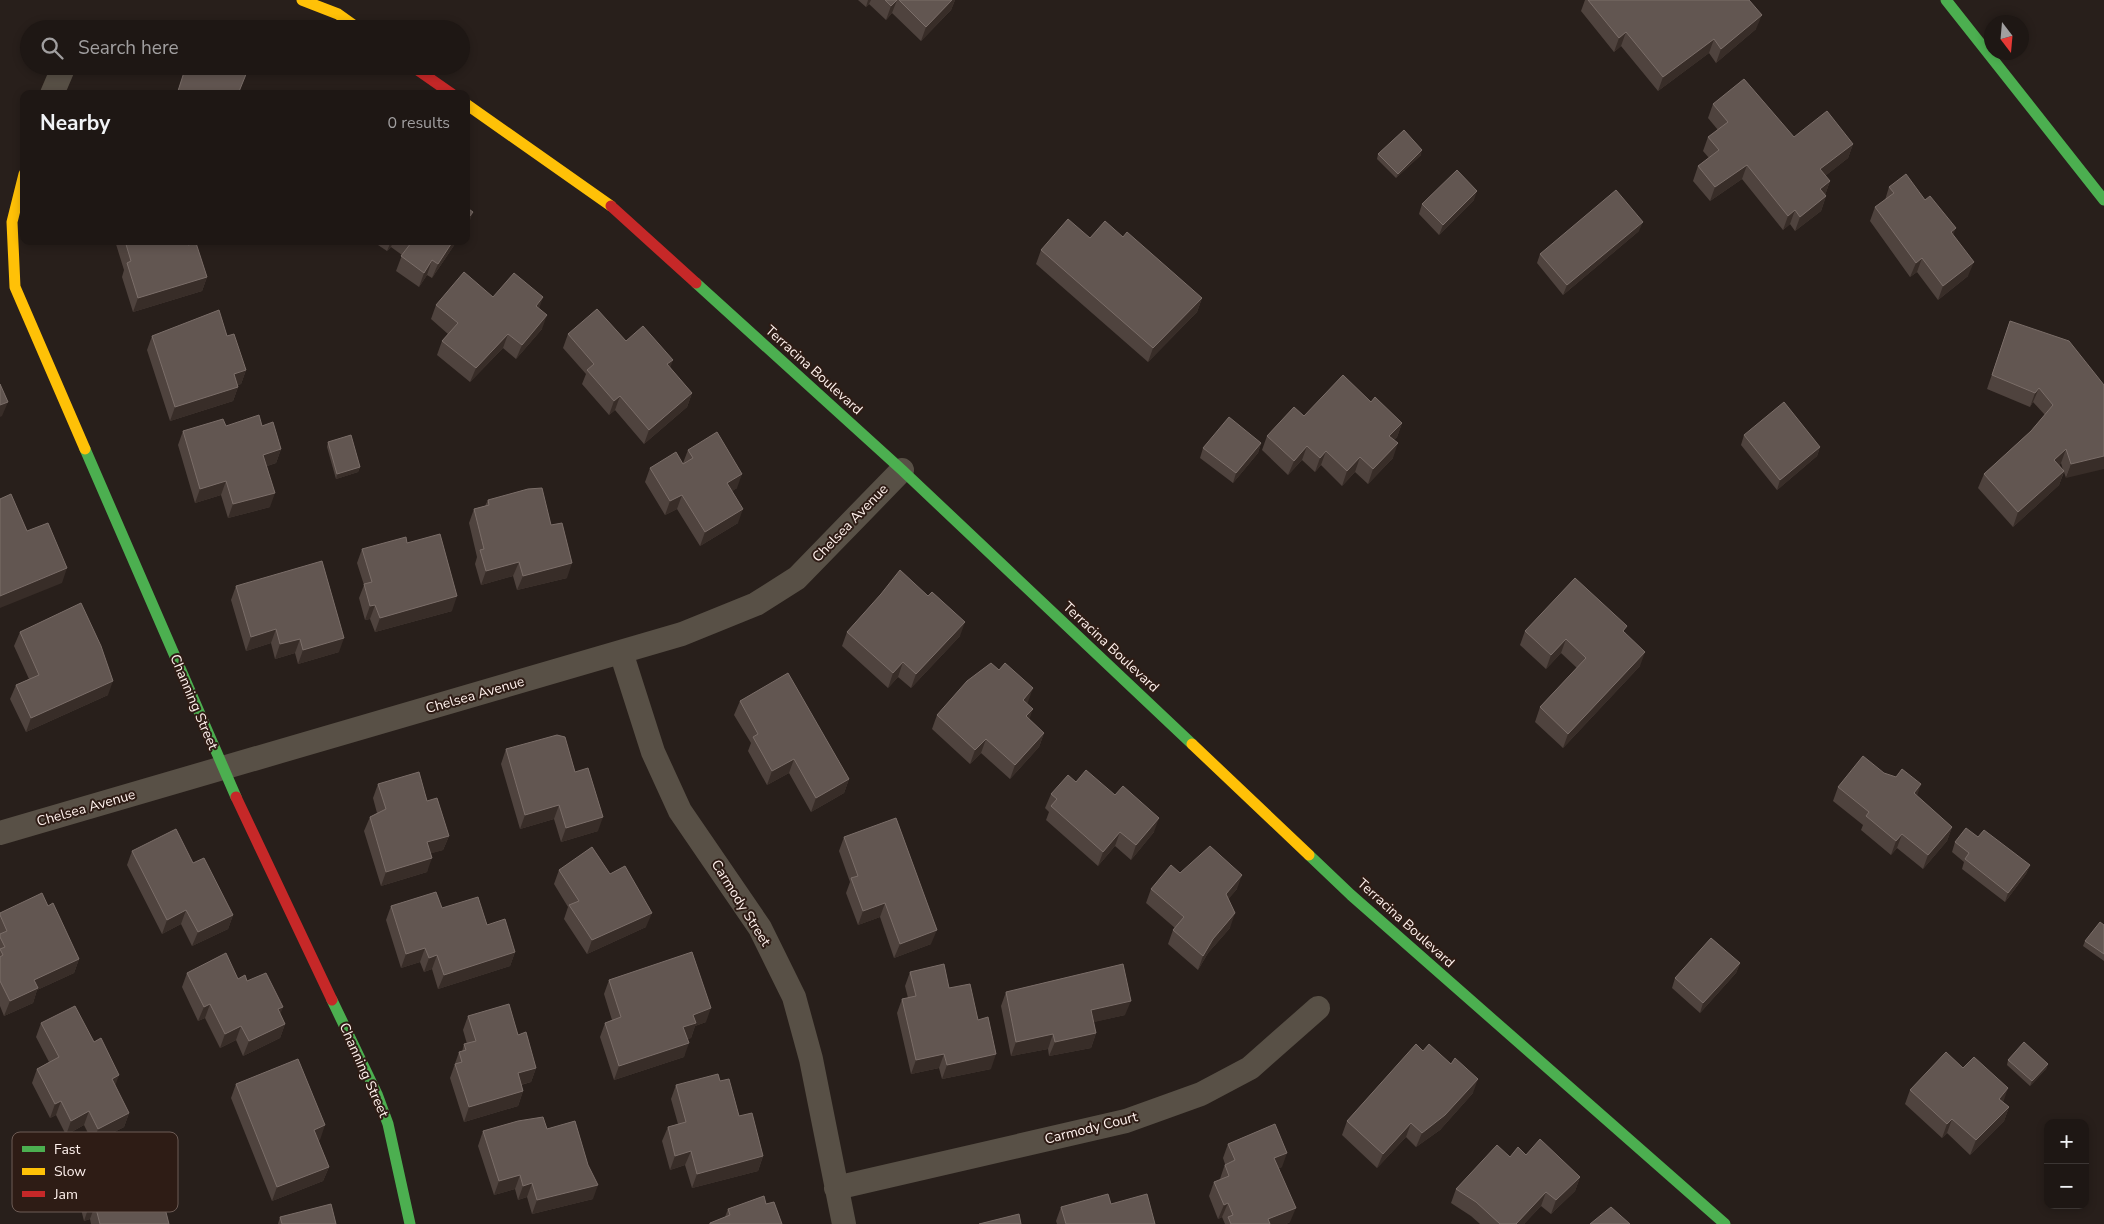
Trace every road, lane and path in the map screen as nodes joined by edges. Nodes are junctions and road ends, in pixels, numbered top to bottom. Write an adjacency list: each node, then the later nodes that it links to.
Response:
1 (302, 0): 3 (main road)
2 (1946, 0): 10 (main road)
3 (346, 20)
4 (60, 75): 6 (street)
5 (425, 75): 7 (main road)
6 (54, 90)
7 (446, 90)
8 (470, 107): 11 (main road, Terracina Boulevard)
9 (20, 190): 13 (main road, Channing Street)
10 (2104, 200)
11 (902, 470): 12 (street, Chelsea Avenue); 19 (main road, Terracina Boulevard)
12 (621, 652): 13 (street, Chelsea Avenue); 16 (street, Carmody Street)
13 (223, 769): 14 (street, Chelsea Avenue); 17 (main road, Channing Street)
14 (0, 833)
15 (1318, 1008): 16 (street, Carmody Court)
16 (836, 1188): 18 (street, Carmody Street)
17 (410, 1224)
18 (844, 1224)
19 (1725, 1224)

